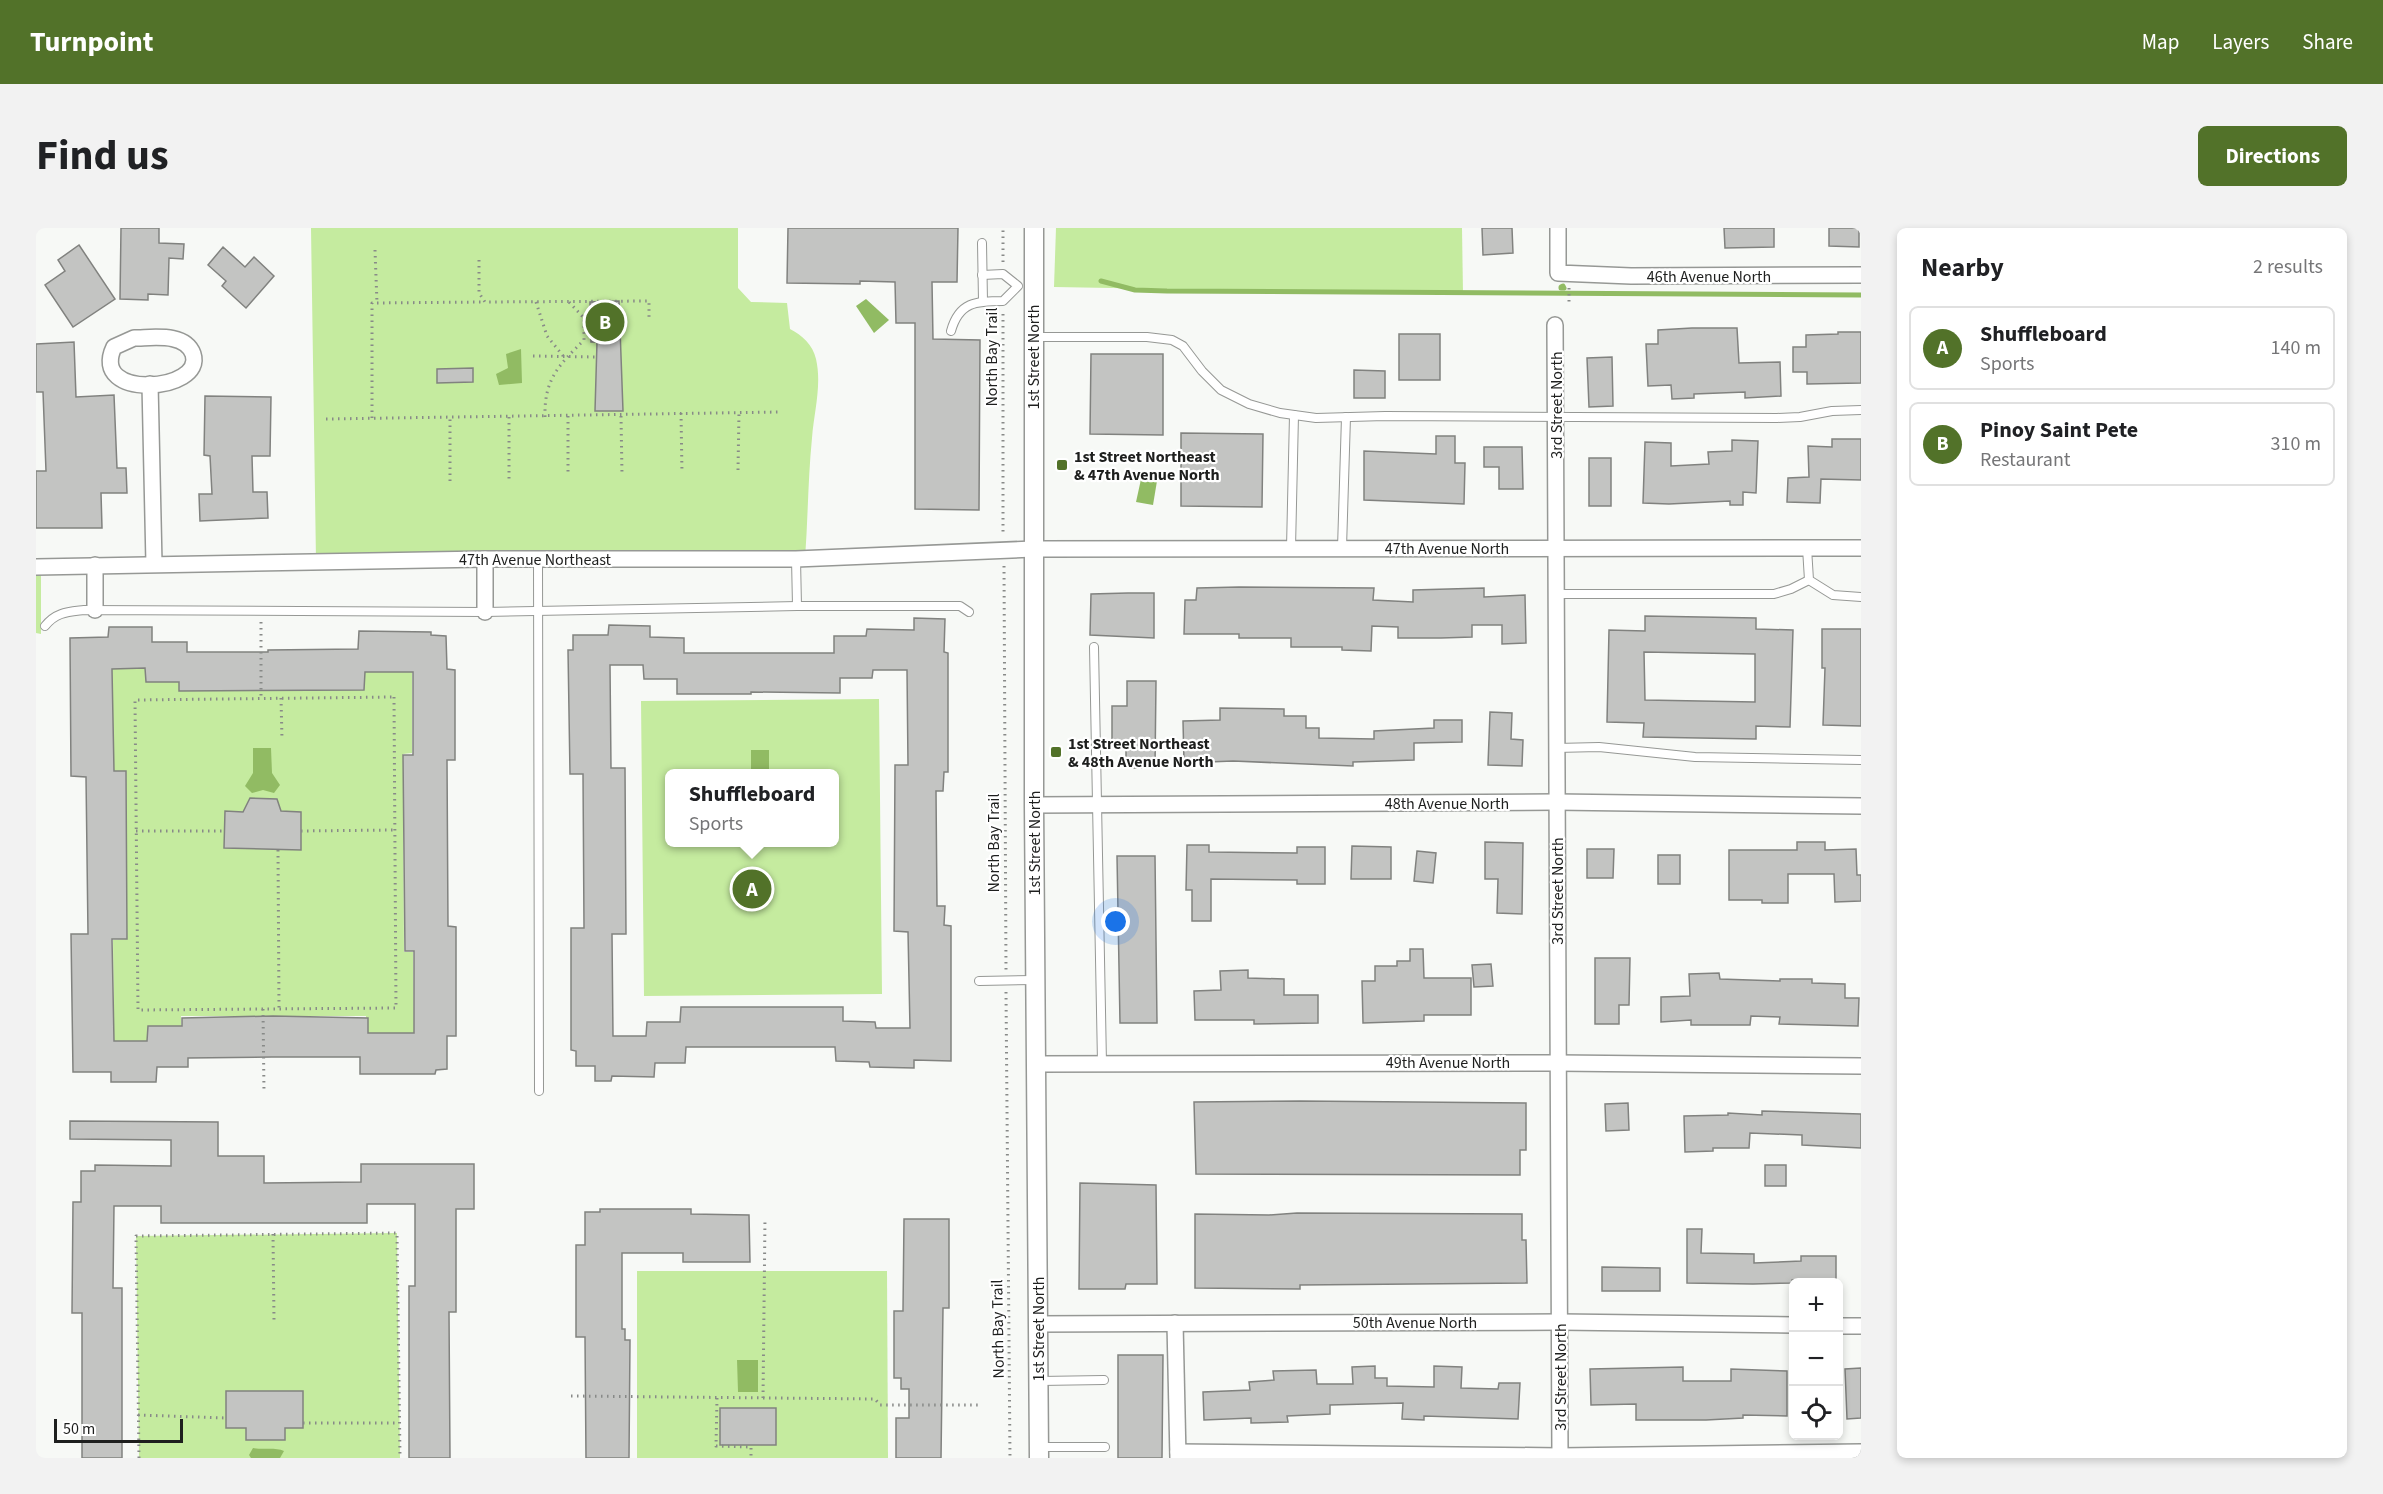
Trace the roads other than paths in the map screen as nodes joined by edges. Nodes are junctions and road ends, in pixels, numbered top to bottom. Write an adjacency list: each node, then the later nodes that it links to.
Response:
1 (1034, 228): 6 (street, 1st Street North)
2 (1558, 228): 5 (street, 46th Avenue North)
3 (982, 243): 4 (lane)
4 (982, 275): 6 (lane); 7 (lane)
5 (1861, 275)
6 (1026, 286): 7 (lane); 10 (street, 1st Street North)
7 (983, 301): 9 (lane)
8 (1555, 325): 15 (street, 3rd Street North)
9 (951, 331)
10 (1034, 337): 13 (lane); 21 (street, 1st Street North)
11 (150, 384): 11 (street); 25 (street)
12 (1861, 411): 15 (lane)
13 (1294, 415): 14 (lane); 16 (lane)
14 (1346, 417): 15 (lane); 17 (lane)
15 (1555, 417): 18 (street, 3rd Street North)
16 (1291, 548): 17 (street, 47th Avenue North); 21 (street, 47th Avenue North)
17 (1342, 548): 18 (street, 47th Avenue North)
18 (1557, 548): 19 (street, 47th Avenue North); 29 (street, 3rd Street North)
19 (1807, 548): 20 (street, 47th Avenue North); 28 (lane)
20 (1861, 548)
21 (1033, 549): 24 (street, 47th Avenue Northeast); 41 (street, 1st Street North)
22 (485, 559): 23 (street, 47th Avenue Northeast); 25 (street, 47th Avenue Northeast); 34 (street)
23 (538, 559): 24 (street, 47th Avenue Northeast); 33 (lane)
24 (796, 559): 31 (lane)
25 (154, 564): 26 (street, 47th Avenue Northeast)
26 (95, 565): 27 (street, 47th Avenue Northeast); 32 (street)
27 (36, 567)
28 (1809, 580): 29 (lane); 30 (lane)
29 (1557, 594): 38 (street, 3rd Street North)
30 (1861, 597)
31 (797, 606): 33 (lane); 35 (lane)
32 (95, 610): 34 (lane); 36 (lane)
33 (539, 610): 34 (lane); 50 (lane)
34 (485, 612)
35 (969, 612)
36 (45, 626)
37 (1094, 647): 42 (lane)
38 (1556, 748): 39 (lane); 40 (street, 3rd Street North)
39 (1861, 760)
40 (1556, 802): 42 (street, 48th Avenue North); 43 (street, 48th Avenue North); 47 (street, 3rd Street North)
41 (1034, 805): 42 (street, 48th Avenue North); 44 (street, 1st Street North)
42 (1098, 805): 46 (lane)
43 (1861, 806)
44 (1035, 980): 45 (lane); 48 (street, 1st Street North)
45 (979, 981)
46 (1102, 1063): 47 (street, 49th Avenue North); 48 (street, 49th Avenue North)
47 (1557, 1063): 49 (street, 49th Avenue North); 51 (street, 3rd Street North)
48 (1036, 1064): 53 (street, 1st Street North)
49 (1861, 1066)
50 (539, 1091)
51 (1560, 1322): 52 (street, 50th Avenue North); 54 (street, 50th Avenue North); 63 (street, 3rd Street North)
52 (1176, 1323): 53 (street, 50th Avenue North); 62 (street)
53 (1037, 1324): 58 (street, 1st Street North)
54 (1789, 1325)
55 (1843, 1326): 56 (street)
56 (1861, 1326)
57 (1104, 1380): 58 (lane)
58 (1038, 1381): 61 (street, 1st Street North)
59 (1106, 1447): 61 (lane)
60 (1861, 1452): 63 (street)
61 (1039, 1453)
62 (1178, 1455): 63 (street)
63 (1560, 1457)

